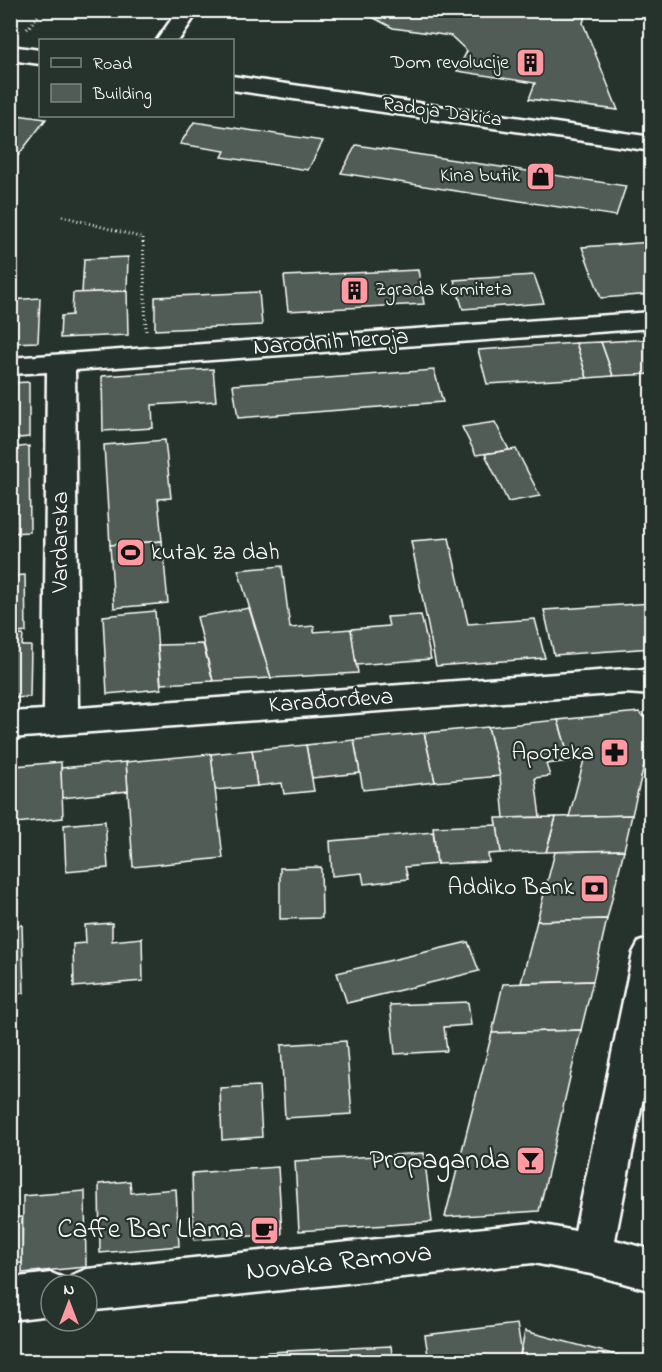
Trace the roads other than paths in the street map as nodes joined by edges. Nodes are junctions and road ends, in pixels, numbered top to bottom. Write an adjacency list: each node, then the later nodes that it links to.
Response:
1 (189, 10): 2 (street)
2 (169, 39)
3 (10, 53): 4 (street)
4 (39, 57)
5 (234, 83): 6 (street, Radoja Dakića)
6 (651, 144)
7 (651, 320): 8 (street, Narodnih heroja)
8 (61, 363): 9 (street, Narodnih heroja); 11 (street, Vardarska)
9 (10, 366)
10 (651, 683): 11 (street, Karađorđeva)
11 (61, 721): 12 (street, Karađorđeva)
12 (10, 725)
13 (651, 953): 14 (street)
14 (591, 1254): 15 (street, Novaka Ramova); 16 (street, Novaka Ramova)
15 (651, 1271)
16 (99, 1289)
17 (39, 1295): 18 (street)
18 (10, 1299)

